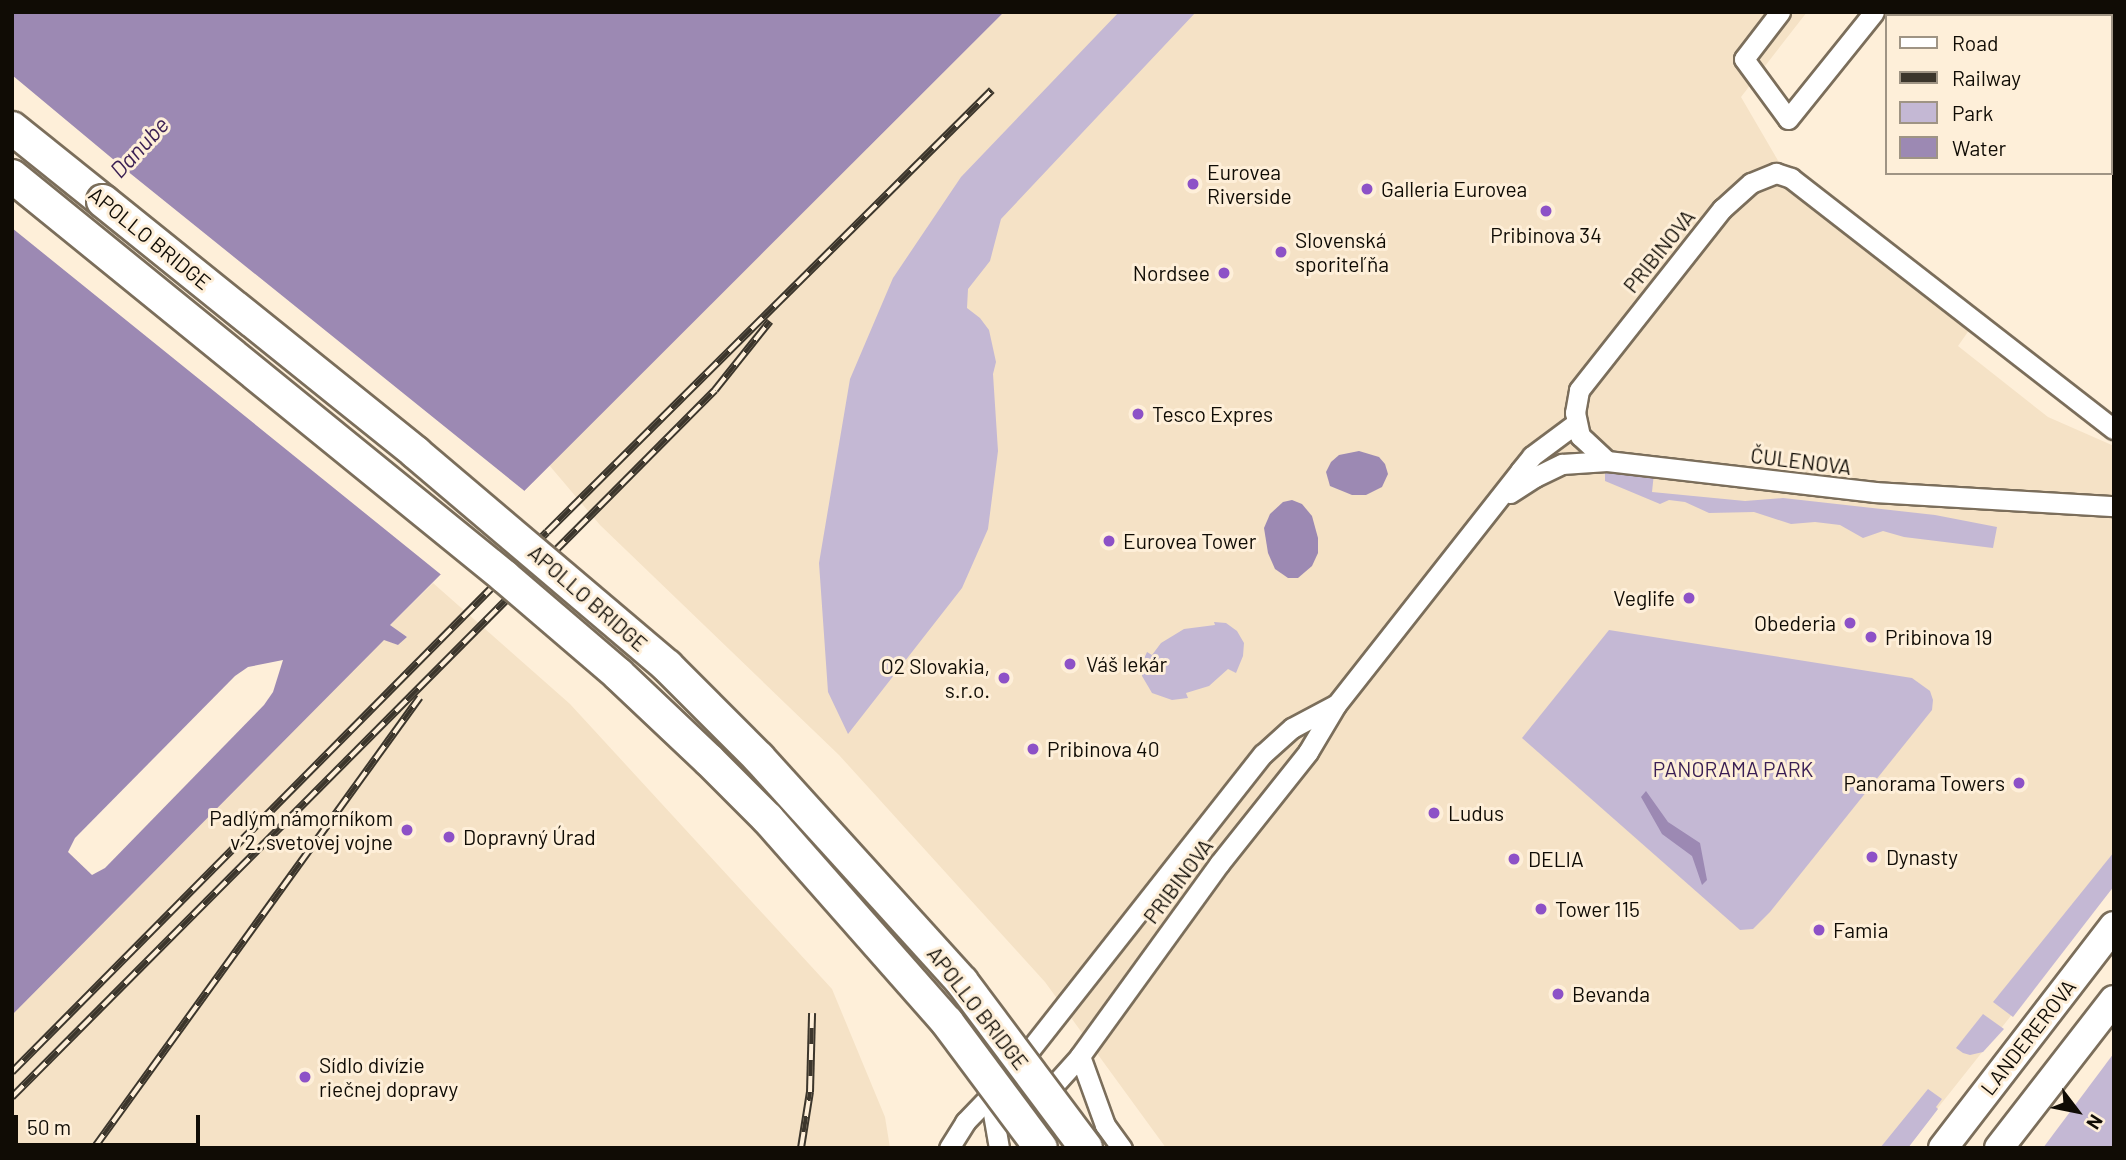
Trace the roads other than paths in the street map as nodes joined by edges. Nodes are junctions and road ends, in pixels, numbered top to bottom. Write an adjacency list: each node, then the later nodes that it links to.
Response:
1 (1780, 12): 2 (street)
2 (1874, 12)
3 (12, 128): 19 (main road, APOLLO BRIDGE, bridge)
4 (12, 176): 18 (main road, APOLLO BRIDGE, bridge)
5 (1576, 424): 6 (street, PRIBINOVA); 7 (street); 8 (street, PRIBINOVA)
6 (2114, 429)
7 (1607, 461): 8 (street, ČULENOVA); 9 (street, ČULENOVA)
8 (1496, 505): 10 (street, PRIBINOVA)
9 (2114, 506)
10 (1336, 705): 13 (street, PRIBINOVA); 14 (street, PRIBINOVA)
11 (2114, 926): 21 (street, LANDEREROVA)
12 (2114, 1000): 22 (street)
13 (1029, 1051)
14 (1080, 1056): 15 (street, PRIBINOVA); 20 (street)
15 (1055, 1084)
16 (1002, 1144): 17 (street)
17 (949, 1148)
18 (1041, 1148)
19 (1086, 1148)
20 (1122, 1148)
21 (1943, 1148)
22 (1999, 1148)

